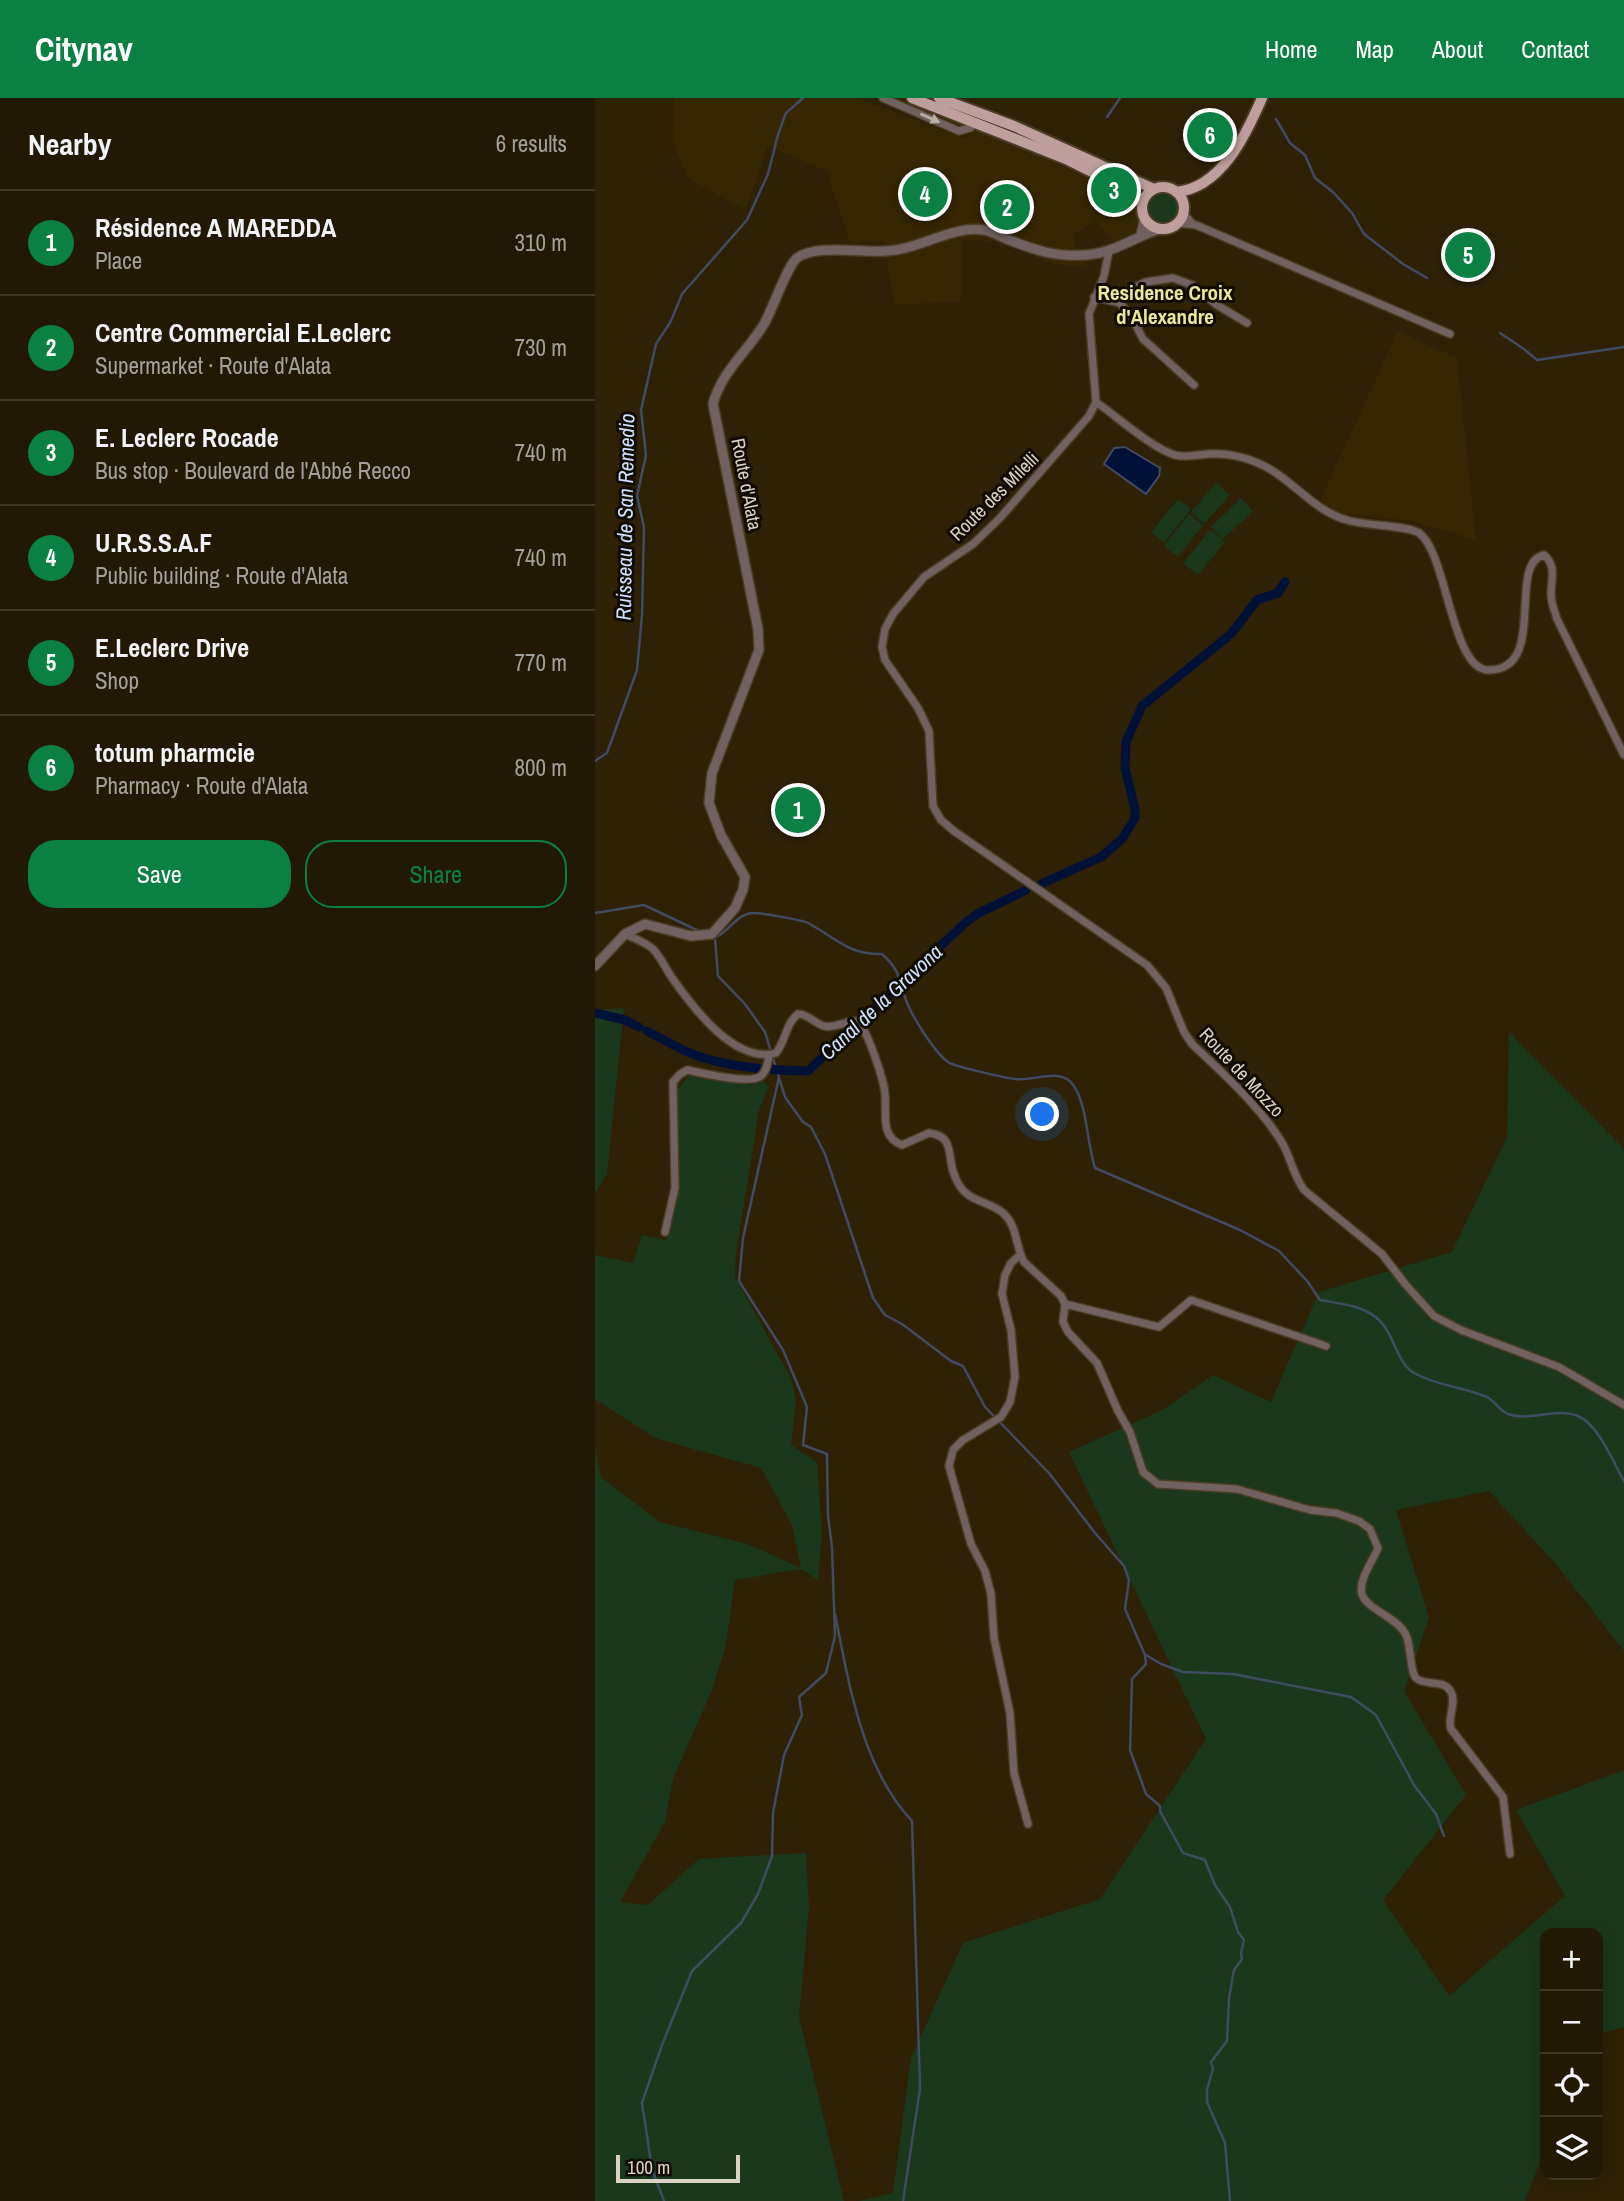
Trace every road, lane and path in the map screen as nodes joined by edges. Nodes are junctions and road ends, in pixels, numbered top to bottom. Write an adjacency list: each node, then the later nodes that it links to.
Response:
1 (883, 98): 5 (street, one-way to 5)
2 (912, 98): 5 (main road)
3 (939, 98): 6 (main road)
4 (1262, 98): 8 (main road)
5 (976, 122): 7 (main road)
6 (1154, 190): 7 (main road); 8 (main road)
7 (1143, 202): 9 (main road)
8 (1180, 208): 10 (main road); 16 (street)
9 (1145, 218): 10 (main road); 11 (street)
10 (1160, 229): 11 (street, Route d'Alata)
11 (1142, 234): 12 (street, Route d'Alata)
12 (1109, 251): 13 (street); 21 (street, Route d'Alata)
13 (1094, 297): 14 (street); 18 (street)
14 (1120, 303): 15 (street); 17 (street)
15 (1247, 323)
16 (1450, 334)
17 (1194, 385)
18 (1097, 402): 19 (street); 20 (street, Route des Milelli)
19 (1624, 755)
20 (941, 820): 28 (street, Route de Mozzo)
21 (625, 934): 22 (street); 23 (street)
22 (595, 966)
23 (773, 1054): 24 (street); 25 (street)
24 (665, 1233)
25 (1020, 1255): 26 (street); 29 (street)
26 (1065, 1304): 27 (street); 30 (street)
27 (1326, 1346)
28 (1624, 1405)
29 (1028, 1824)
30 (1510, 1854)

